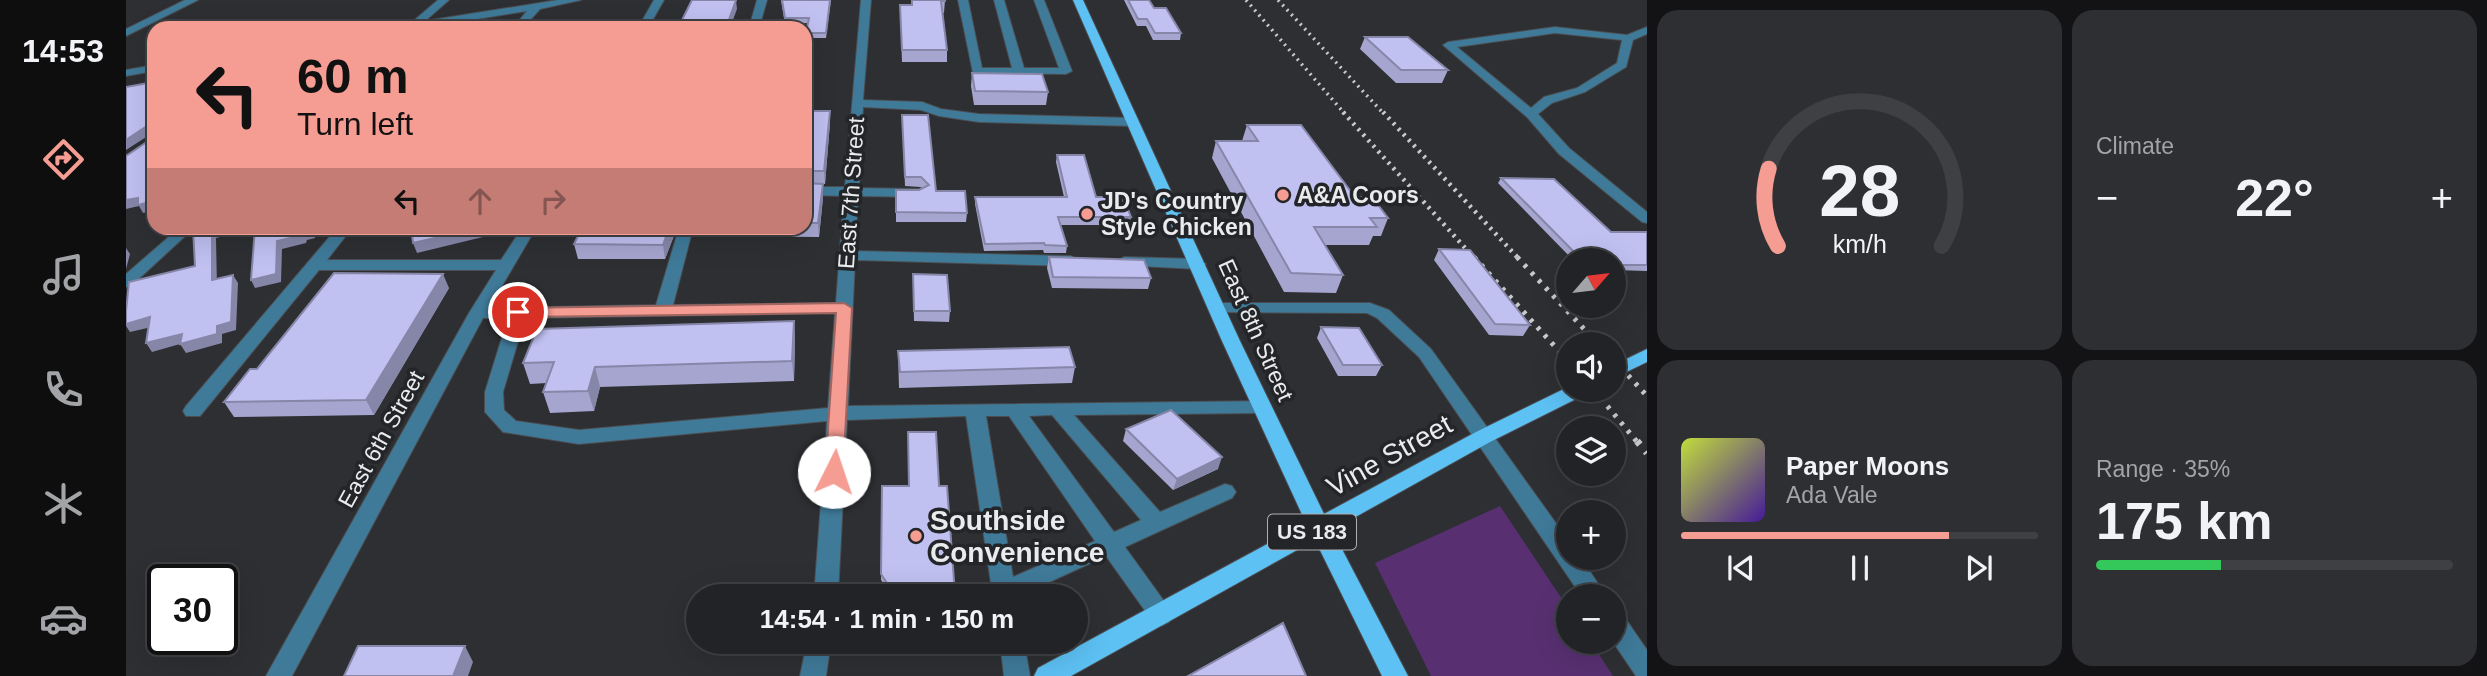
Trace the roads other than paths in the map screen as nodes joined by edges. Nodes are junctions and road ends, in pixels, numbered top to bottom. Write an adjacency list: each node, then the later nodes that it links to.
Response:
1 (193, 0): 13 (street)
2 (444, 0): 14 (street)
3 (576, 0): 11 (street)
4 (659, 0): 17 (street)
5 (762, 0): 18 (street)
6 (866, 0): 26 (street, East 7th Street)
7 (963, 0): 24 (street)
8 (999, 0): 24 (street)
9 (1039, 0): 24 (street)
10 (1078, 0): 28 (main road, East 8th Street)
11 (554, 2): 12 (street)
12 (536, 6): 15 (street); 16 (street)
13 (150, 21)
14 (420, 21)
15 (448, 21)
16 (523, 21)
17 (647, 21)
18 (756, 21)
19 (147, 23): 21 (street)
20 (1647, 30): 22 (street)
21 (126, 33)
22 (1628, 38): 27 (street); 27 (street)
23 (147, 69): 25 (street)
24 (1019, 71)
25 (126, 73)
26 (857, 103): 28 (street); 30 (street, East 7th Street)
27 (1531, 114): 32 (street)
28 (1133, 122): 38 (main road, East 8th Street)
29 (812, 191): 30 (street)
30 (851, 191): 31 (street); 37 (street, East 7th Street)
31 (919, 192)
32 (1647, 219)
33 (179, 235): 41 (street)
34 (339, 235): 39 (street)
35 (524, 235): 40 (street, East 6th Street)
36 (684, 235): 44 (street)
37 (847, 256): 38 (street); 42 (street, East 7th Street)
38 (1198, 264): 43 (main road, East 8th Street)
39 (313, 265): 40 (street); 54 (street)
40 (507, 265): 46 (street, East 6th Street)
41 (126, 282)
42 (844, 308): 44 (street); 55 (street, East 7th Street)
43 (1217, 308): 50 (main road, East 8th Street); 56 (street)
44 (663, 310): 45 (street)
45 (518, 312): 46 (street); 55 (street)
46 (477, 313): 70 (street, East 6th Street)
47 (1647, 355): 48 (main road)
48 (1626, 366)
49 (1556, 400): 56 (main road, Vine Street / US 183)
50 (1260, 406): 52 (street); 59 (main road, East 8th Street)
51 (1014, 409): 52 (street); 53 (street); 61 (street)
52 (1058, 409): 58 (street)
53 (975, 410): 55 (street); 63 (street)
54 (193, 411)
55 (838, 414): 62 (street, East 7th Street)
56 (1483, 437): 59 (main road, Vine Street / US 183); 60 (street)
57 (1225, 492): 58 (street)
58 (1157, 523): 61 (street)
59 (1320, 528): 65 (main road, Vine Street / US 183); 74 (main road, East 8th Street)
60 (1556, 541)
61 (1110, 544): 64 (street); 65 (street)
62 (827, 584)
63 (1002, 584)
64 (1025, 584)
65 (1161, 615): 73 (main road, Vine Street / US 183)
66 (1626, 640): 69 (street)
67 (817, 654): 71 (street)
68 (1014, 654): 72 (street)
69 (1647, 671)
70 (279, 676)
71 (813, 676)
72 (1017, 676)
73 (1047, 676)
74 (1395, 676)

